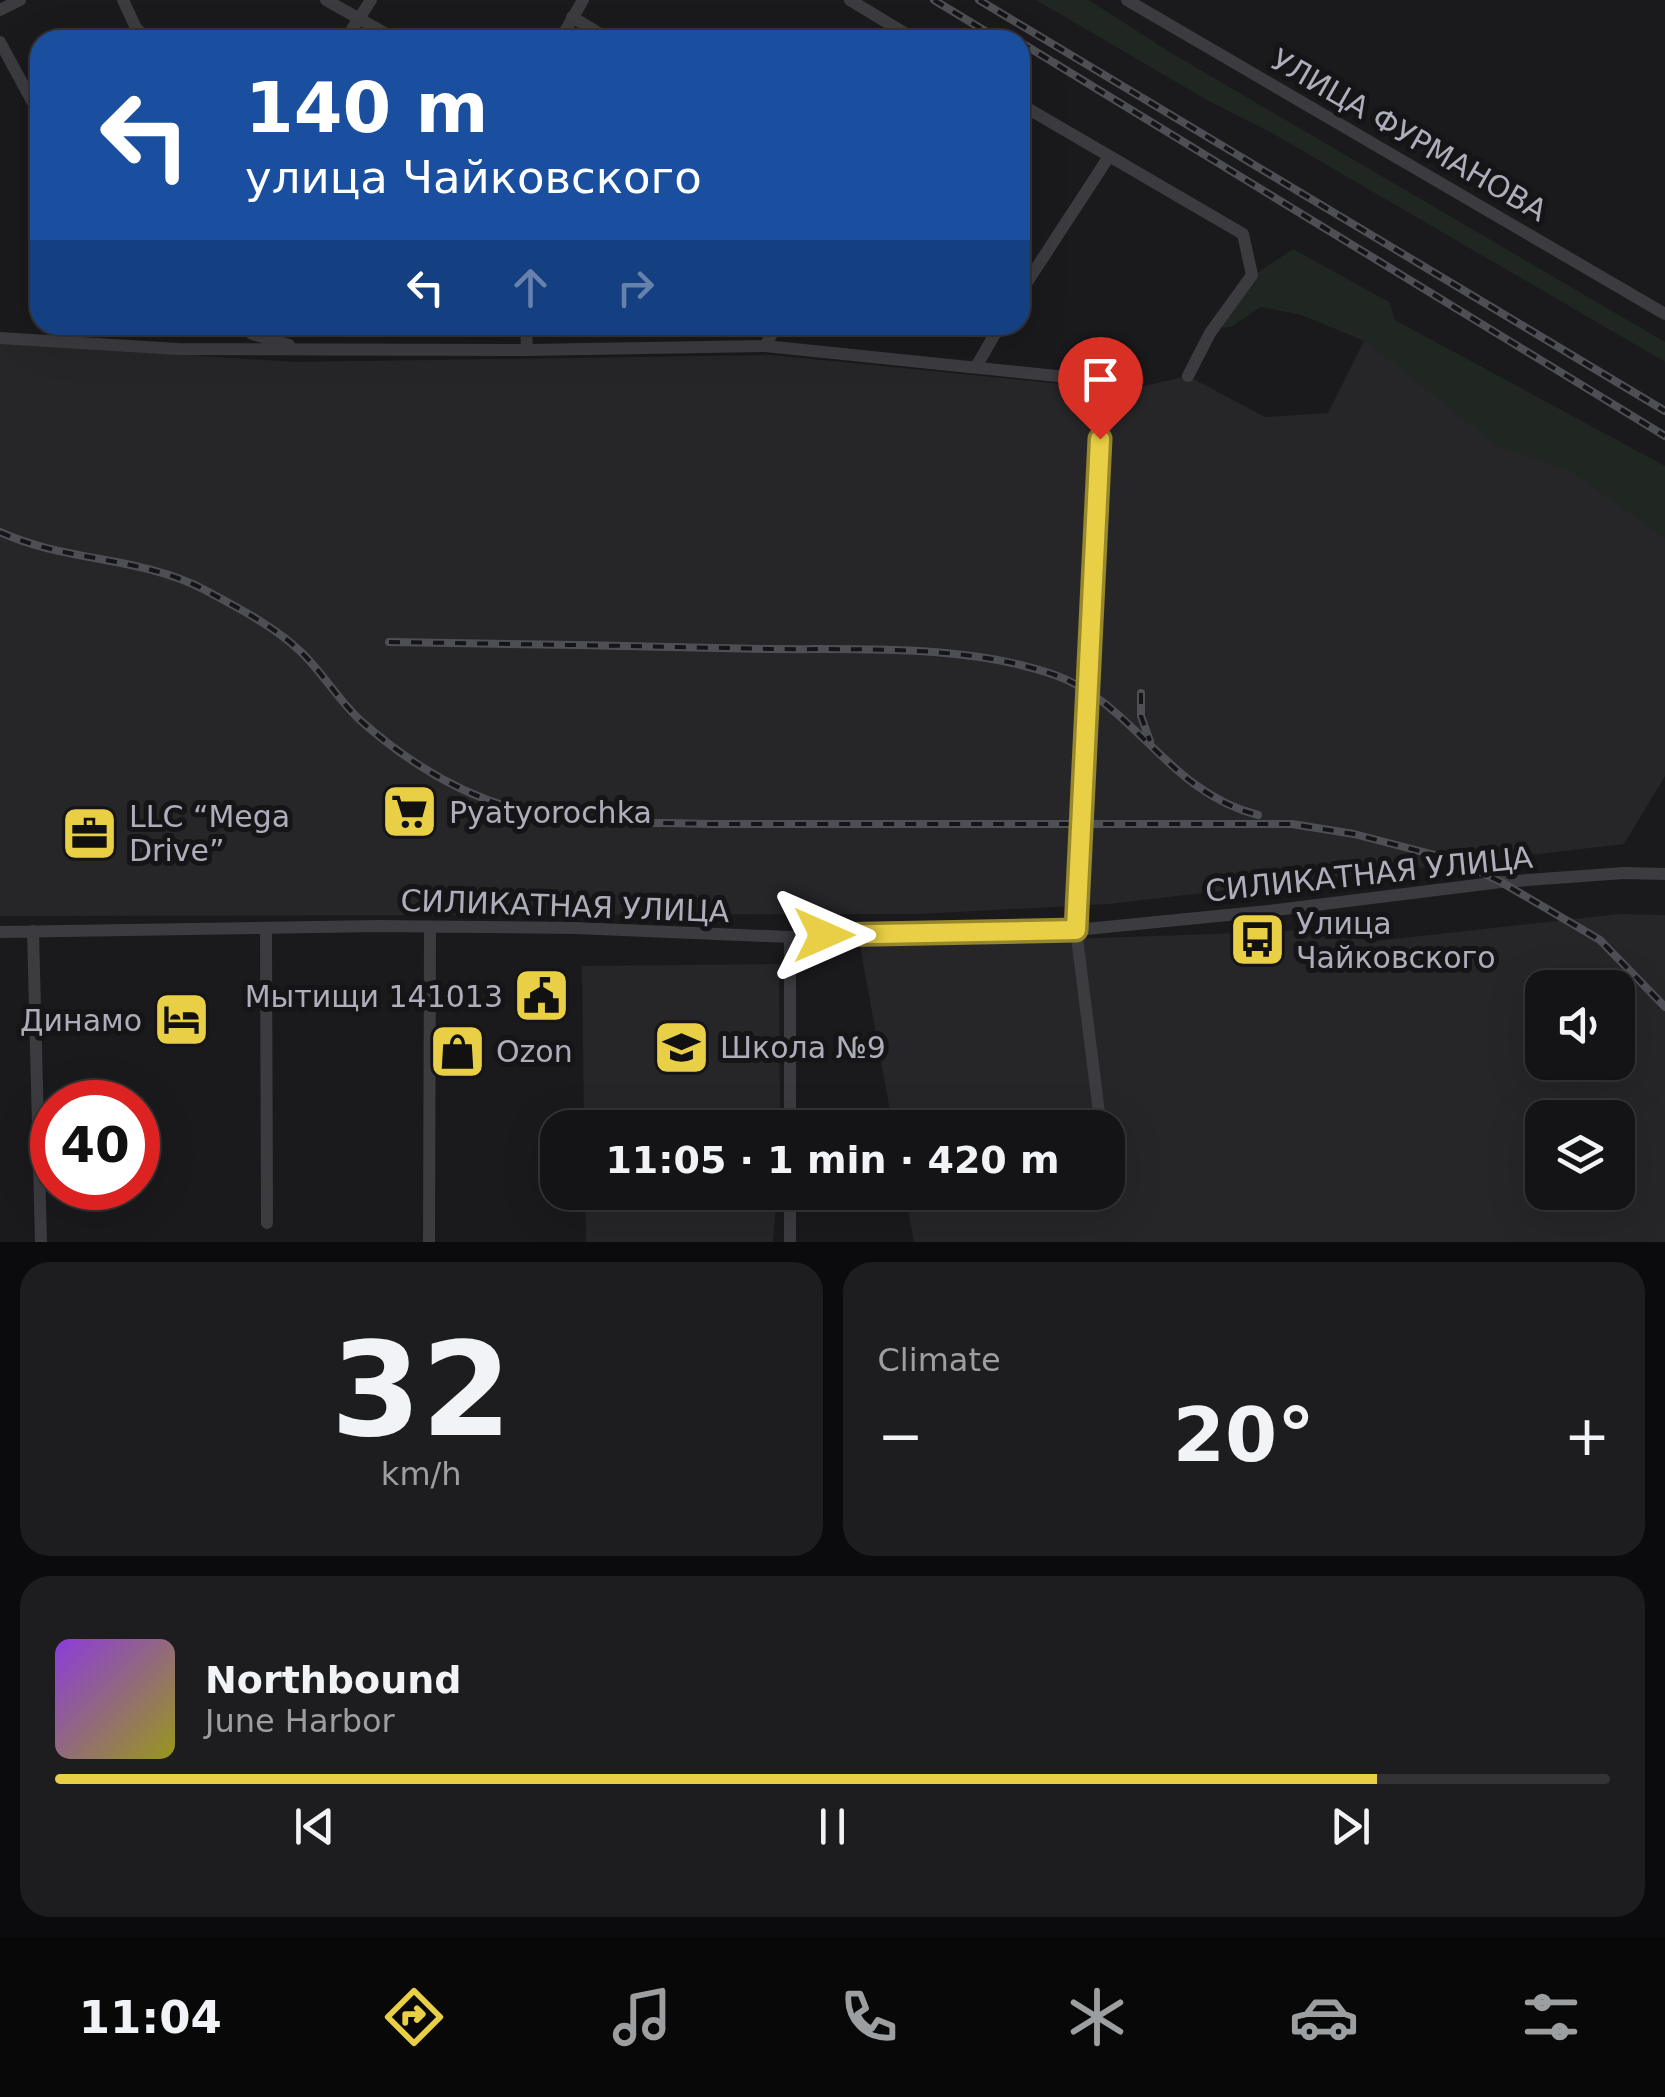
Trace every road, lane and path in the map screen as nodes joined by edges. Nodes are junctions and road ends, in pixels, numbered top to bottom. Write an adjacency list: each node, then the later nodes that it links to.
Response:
1 (20, 0): 8 (street)
2 (123, 0): 11 (street)
3 (326, 0): 9 (street)
4 (370, 0): 9 (street)
5 (583, 0): 10 (street)
6 (850, 0): 16 (street)
7 (1127, 0): 22 (street, УЛИЦА ФУРМАНОВА)
8 (0, 10)
9 (360, 16): 12 (street); 13 (street)
10 (572, 17): 14 (street); 15 (street)
11 (138, 30)
12 (352, 30)
13 (381, 30)
14 (565, 30)
15 (593, 30)
16 (900, 30)
17 (0, 42): 18 (street)
18 (30, 98)
19 (1030, 110): 20 (street)
20 (1108, 158): 21 (street); 32 (street)
21 (1030, 279)
22 (1665, 314)
23 (255, 335): 29 (street)
24 (526, 335): 30 (street)
25 (771, 335): 28 (street)
26 (994, 335): 31 (street)
27 (0, 338): 29 (street)
28 (765, 346): 30 (street); 31 (street)
29 (301, 349): 30 (street)
30 (527, 350)
31 (976, 367): 36 (street)
32 (1188, 376)
33 (1665, 874): 36 (street, СИЛИКАТНАЯ УЛИЦА)
34 (430, 927): 35 (street, СИЛИКАТНАЯ УЛИЦА); 39 (street, СИЛИКАТНАЯ УЛИЦА); 45 (street)
35 (266, 930): 37 (street, СИЛИКАТНАЯ УЛИЦА); 43 (street)
36 (1076, 930): 39 (street, СИЛИКАТНАЯ УЛИЦА); 41 (street)
37 (33, 931): 38 (street, СИЛИКАТНАЯ УЛИЦА); 44 (street)
38 (0, 932)
39 (790, 937): 40 (street)
40 (790, 1110)
41 (1098, 1110)
42 (790, 1210): 46 (street)
43 (267, 1223)
44 (41, 1242)
45 (429, 1242)
46 (790, 1242)

